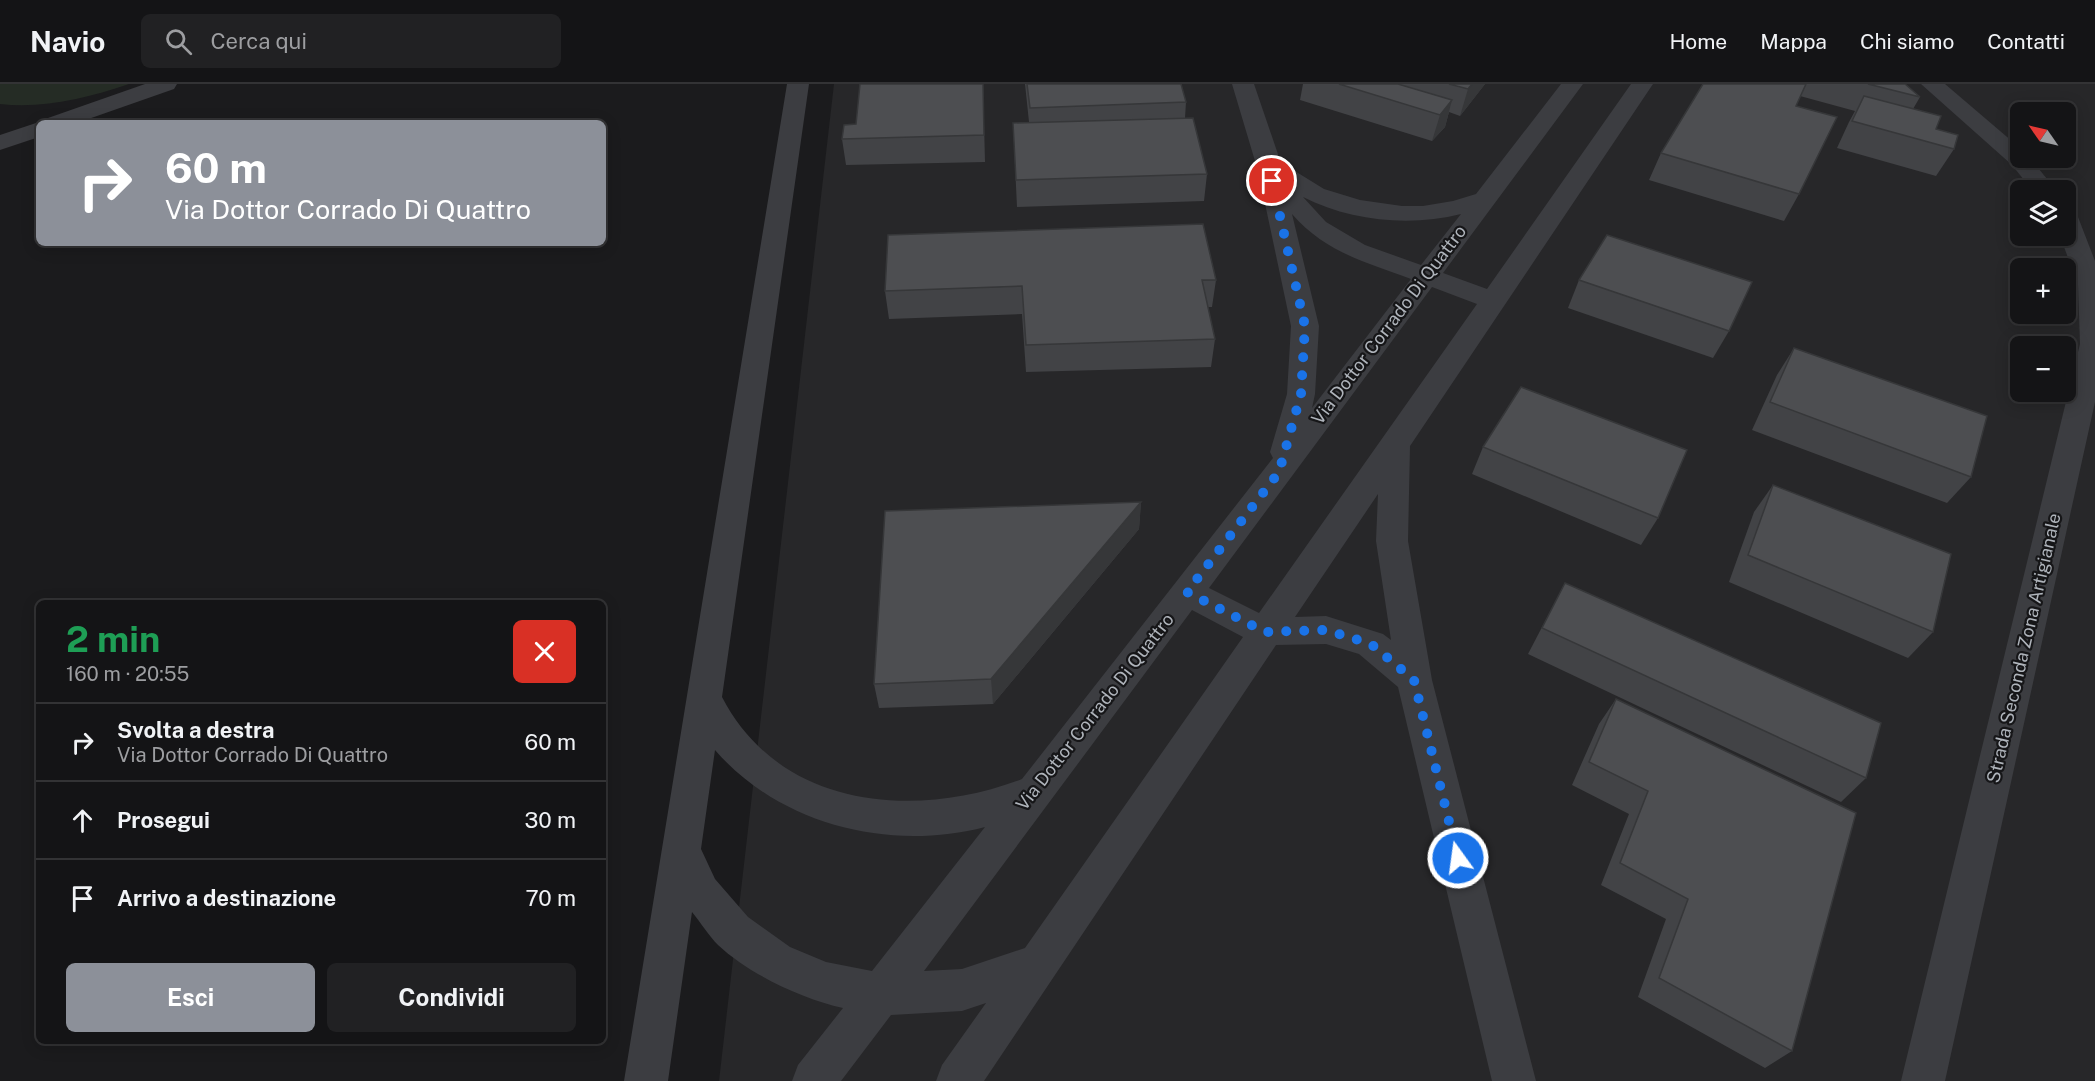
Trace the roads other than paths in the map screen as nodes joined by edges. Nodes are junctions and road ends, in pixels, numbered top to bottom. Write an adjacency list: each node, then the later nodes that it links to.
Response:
1 (166, 84): 7 (street)
2 (798, 84): 21 (street)
3 (1243, 84): 10 (street)
4 (1572, 84): 12 (street, Via Dottor Corrado Di Quattro)
5 (1642, 84): 15 (street)
6 (1932, 84): 11 (street)
7 (64, 120)
8 (36, 130): 9 (street)
9 (0, 143)
10 (1268, 161): 12 (street); 14 (street); 17 (street)
11 (2036, 180)
12 (1482, 200): 14 (street, Via Dottor Corrado Di Quattro)
13 (2076, 244): 30 (street, Strada Seconda Zona Artigianale)
14 (1426, 276): 15 (street); 17 (street, Via Dottor Corrado Di Quattro)
15 (1493, 301): 16 (street)
16 (1395, 444): 19 (street); 20 (street)
17 (1279, 472): 18 (street, Via Dottor Corrado Di Quattro)
18 (1187, 592): 19 (street); 22 (street, Via Dottor Corrado Di Quattro)
19 (1265, 632): 20 (street); 24 (street)
20 (1414, 680): 29 (street)
21 (706, 700): 22 (street); 23 (street)
22 (1033, 792): 25 (street, Via Dottor Corrado Di Quattro)
23 (681, 850): 25 (street); 26 (street)
24 (1038, 964): 25 (street); 28 (street)
25 (879, 994): 27 (street, Via Dottor Corrado Di Quattro)
26 (646, 1081)
27 (814, 1081)
28 (958, 1081)
29 (1514, 1081)
30 (1923, 1081)

